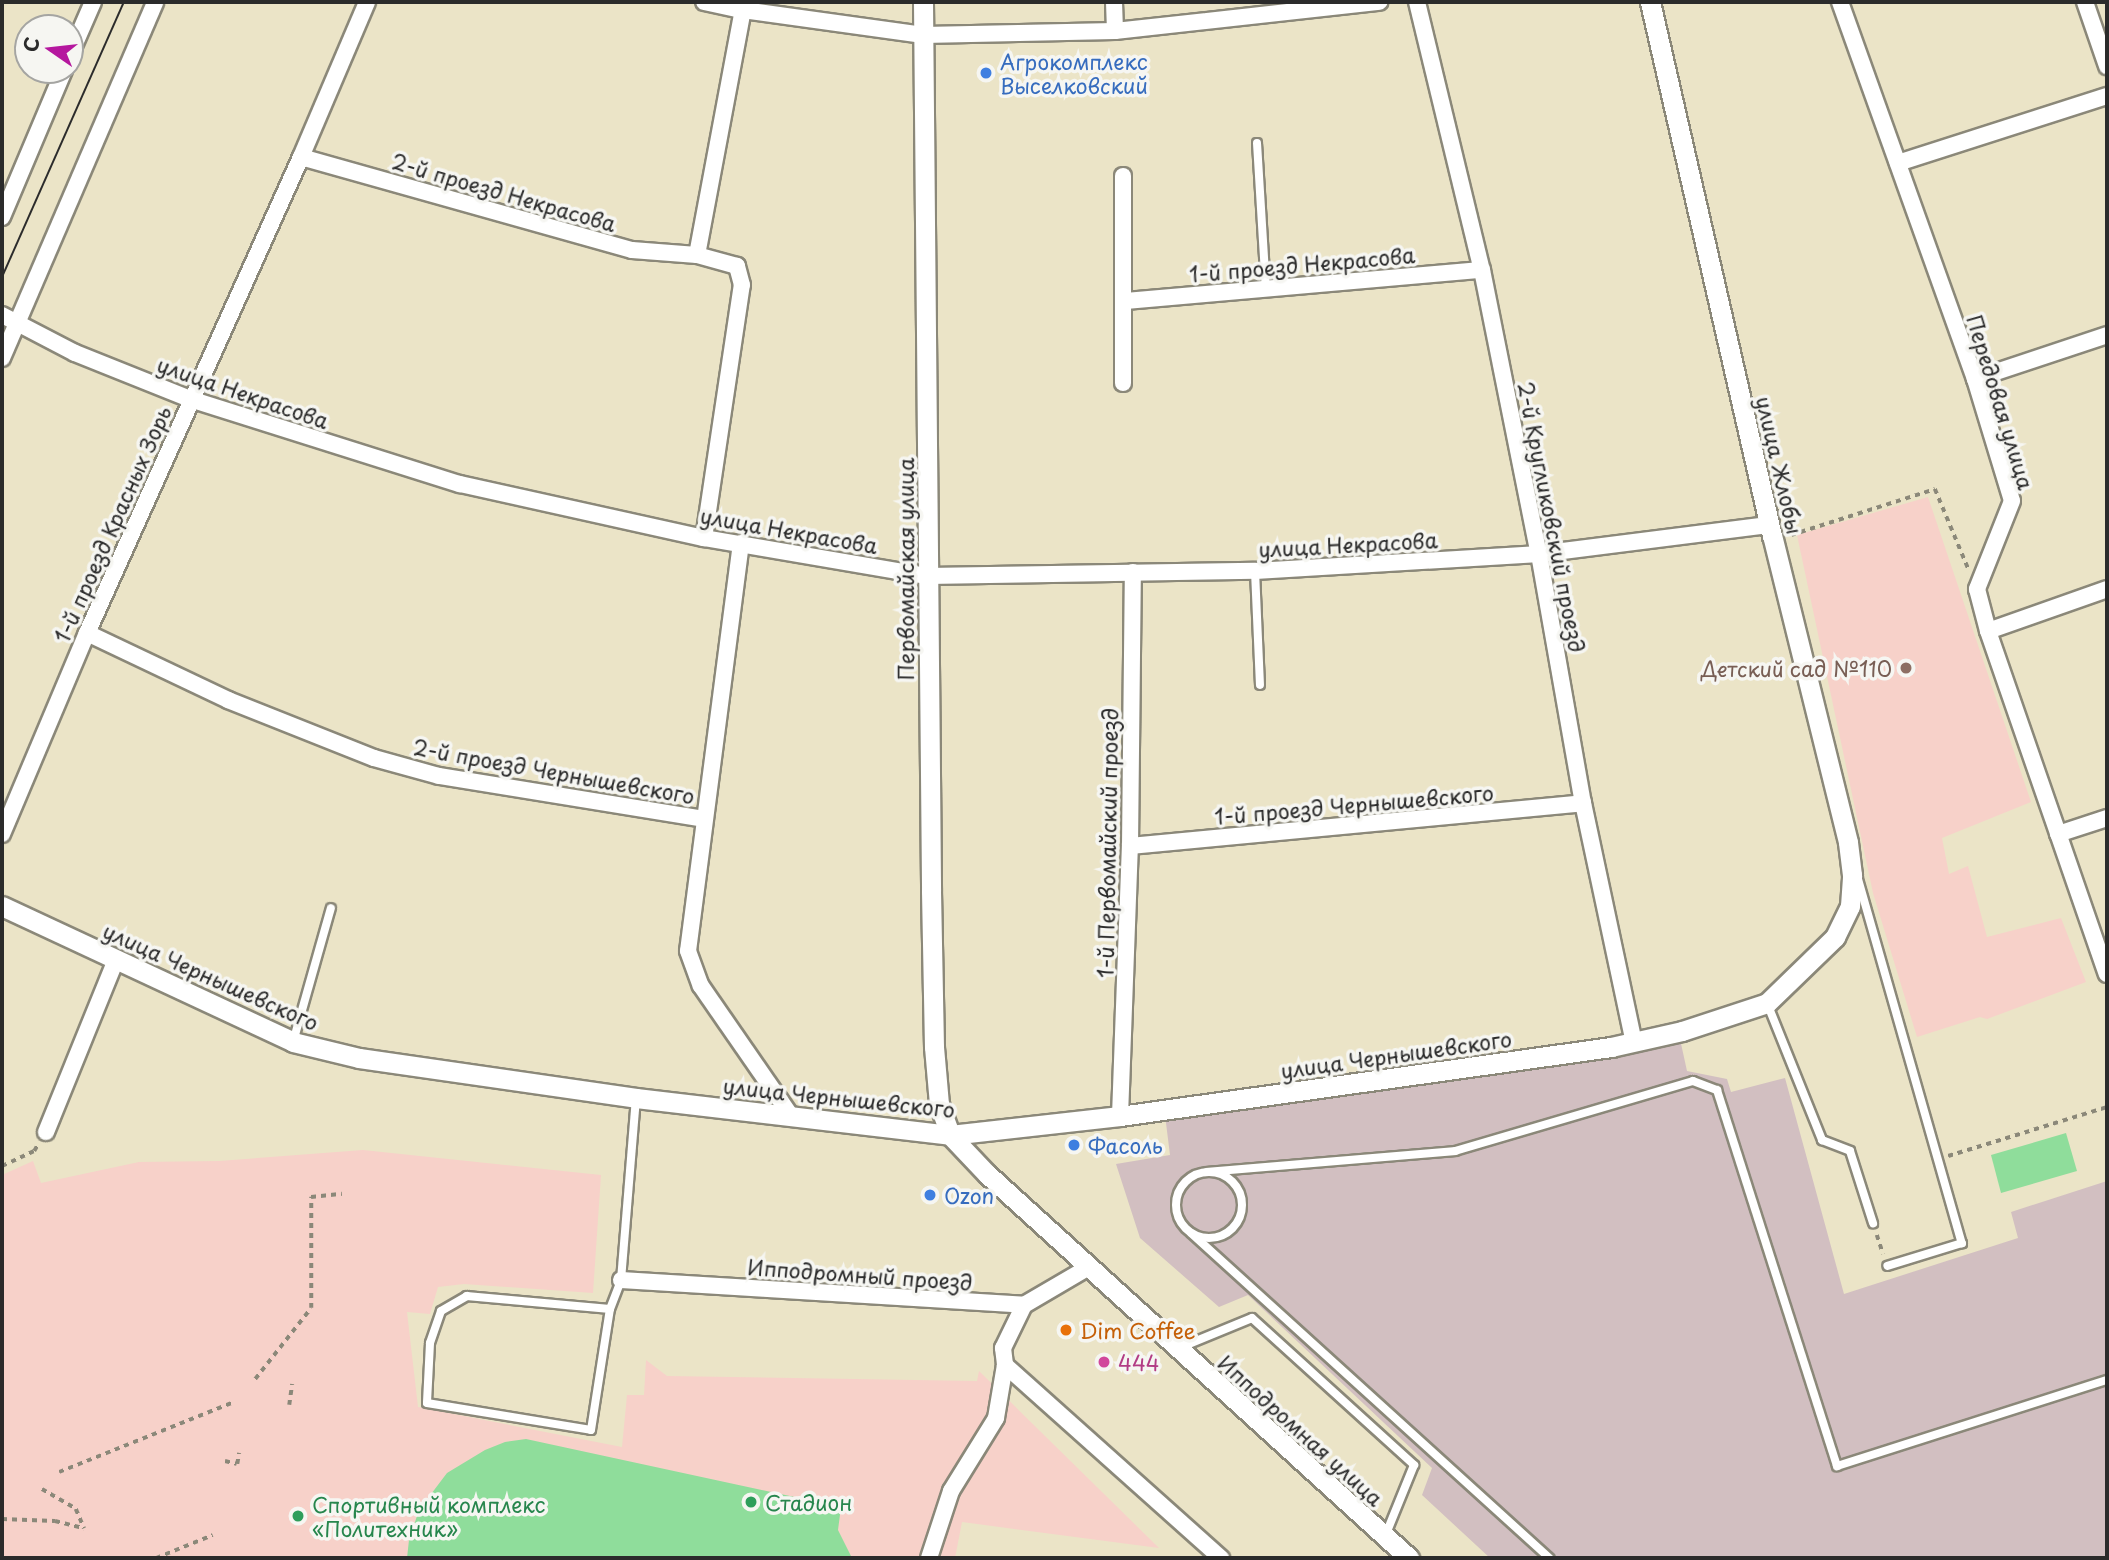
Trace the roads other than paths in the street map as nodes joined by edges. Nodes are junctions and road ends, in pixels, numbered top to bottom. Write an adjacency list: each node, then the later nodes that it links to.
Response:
1 (93, 2): 13 (street)
2 (155, 2): 29 (street)
3 (366, 2): 20 (street, 1-й проезд Красных Зорь)
4 (704, 2): 12 (street)
5 (923, 2): 15 (street, Первомайская улица)
6 (1114, 2): 14 (street)
7 (1379, 2): 14 (street)
8 (1417, 2): 25 (street, 2-й Кругликовский проезд)
9 (1650, 2): 35 (street, улица Жлобы)
10 (1840, 2): 21 (street, Передовая улица)
11 (2085, 2): 16 (street)
12 (743, 10): 15 (street); 24 (street)
13 (84, 23)
14 (1115, 31): 15 (street)
15 (923, 35): 41 (street, Первомайская улица)
16 (2107, 66)
17 (58, 84): 23 (street)
18 (2107, 96): 21 (street)
19 (1257, 143): 26 (lane)
20 (301, 156): 24 (street, 2-й проезд Некрасова); 34 (street, 1-й проезд Красных Зорь)
21 (1898, 163): 32 (street, Передовая улица)
22 (1123, 176): 27 (street)
23 (2, 216)
24 (697, 255): 36 (street, 2-й проезд Некрасова)
25 (1482, 270): 26 (street, 1-й проезд Некрасова); 38 (street, 2-й Кругликовский проезд)
26 (1266, 289): 27 (street, 1-й проезд Некрасова)
27 (1125, 301): 33 (street)
28 (2, 315): 29 (street, улица Некрасова)
29 (18, 324): 31 (street); 34 (street, улица Некрасова)
30 (2107, 335): 32 (street)
31 (2, 358)
32 (1975, 379): 43 (street, Передовая улица)
33 (1123, 383)
34 (190, 399): 36 (street, улица Некрасова); 44 (street, 1-й проезд Красных Зорь)
35 (1772, 533): 38 (street, улица Некрасова); 51 (street, улица Жлобы)
36 (704, 538): 37 (street, улица Некрасова)
37 (741, 543): 41 (street, улица Некрасова); 48 (street)
38 (1539, 554): 39 (street, улица Некрасова); 46 (street, 2-й Кругликовский проезд)
39 (1255, 571): 40 (street, улица Некрасова); 45 (lane)
40 (1133, 572): 41 (street, улица Некрасова); 52 (street, 1-й Первомайский проезд)
41 (927, 576): 65 (street, Первомайская улица)
42 (2107, 589): 43 (street)
43 (1988, 631): 50 (street)
44 (87, 633): 48 (street, 2-й проезд Чернышевского); 49 (street, 1-й проезд Красных Зорь)
45 (1260, 685)
46 (1583, 803): 52 (street, 1-й проезд Чернышевского); 60 (street, 2-й Кругликовский проезд)
47 (2107, 818): 50 (street)
48 (704, 819): 62 (street)
49 (2, 834)
50 (2058, 834): 57 (street)
51 (1848, 842): 55 (street, улица Жлобы); 69 (lane)
52 (1130, 846): 63 (street, 1-й Первомайский проезд)
53 (2, 906): 56 (street, улица Чернышевского)
54 (331, 908): 59 (lane)
55 (1835, 937): 58 (street, улица Чернышевского)
56 (116, 960): 59 (street, улица Чернышевского); 64 (street)
57 (2107, 974)
58 (1767, 1003): 60 (street, улица Чернышевского); 67 (lane)
59 (293, 1042): 61 (street, улица Чернышевского)
60 (1634, 1042): 63 (street, улица Чернышевского)
61 (636, 1098): 62 (street, улица Чернышевского); 71 (lane)
62 (791, 1116): 65 (street, улица Чернышевского)
63 (1120, 1116): 65 (street, улица Чернышевского)
64 (46, 1132)
65 (950, 1135): 70 (street, Ипподромная улица)
66 (1207, 1172): 68 (lane); 68 (lane); 76 (lane)
67 (1873, 1223)
68 (1191, 1233): 81 (lane)
69 (1887, 1266)
70 (1087, 1268): 72 (street); 74 (street, Ипподромная улица)
71 (621, 1280): 72 (street, Ипподромный проезд); 73 (lane)
72 (1024, 1305): 75 (street)
73 (610, 1309): 73 (lane)
74 (1176, 1349): 77 (street, Ипподромная улица); 77 (lane)
75 (1005, 1365): 78 (street); 79 (street)
76 (2107, 1380)
77 (1385, 1536): 80 (street, Ипподромная улица)
78 (929, 1558)
79 (1221, 1558)
80 (1409, 1558)
81 (1550, 1558)

